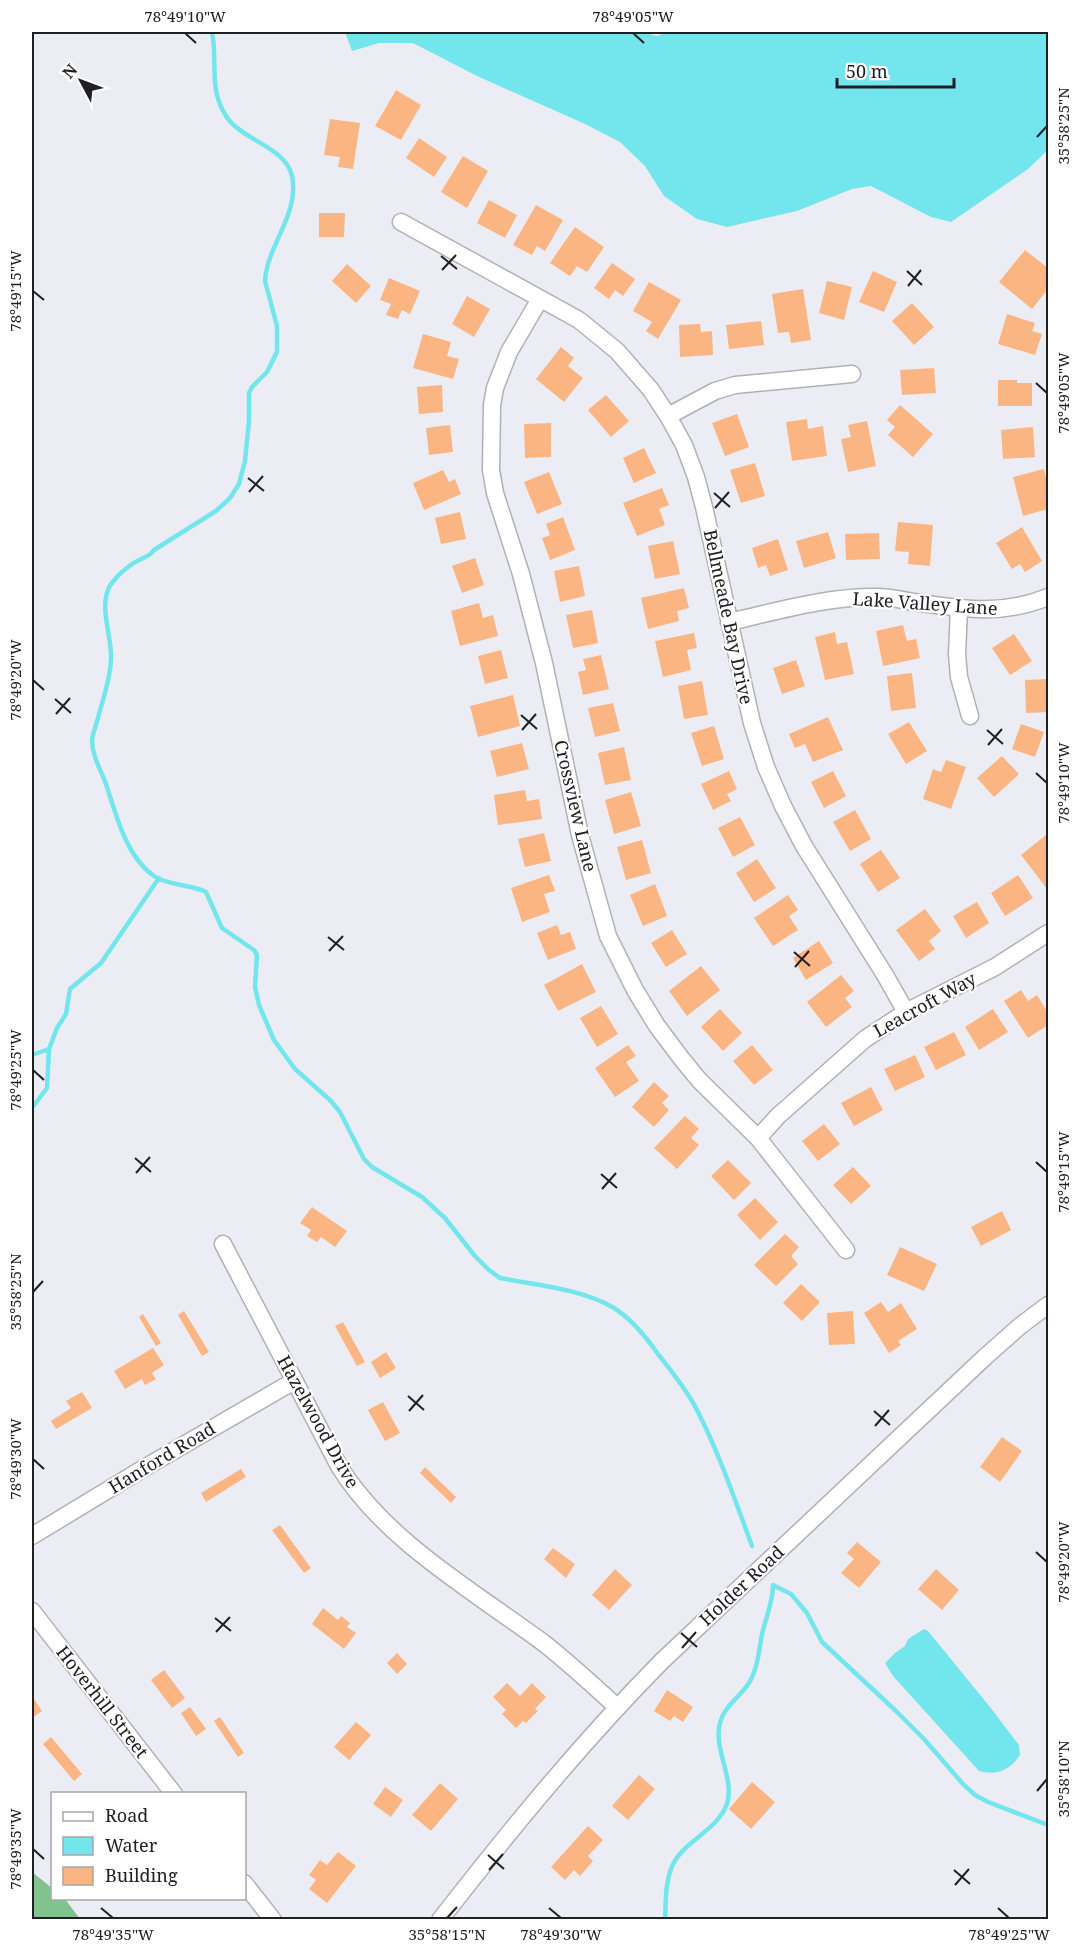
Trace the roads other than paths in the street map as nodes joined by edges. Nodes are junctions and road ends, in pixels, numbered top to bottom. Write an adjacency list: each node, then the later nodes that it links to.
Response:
1 (401, 222): 2 (street, Bellmeade Bay Drive)
2 (540, 299): 4 (street, Bellmeade Bay Drive); 11 (street, Crossview Lane)
3 (852, 374): 4 (street)
4 (668, 416): 7 (street, Bellmeade Bay Drive)
5 (1048, 597): 6 (street, Lake Valley Lane)
6 (959, 608): 7 (street, Lake Valley Lane); 8 (street)
7 (729, 622): 10 (street, Bellmeade Bay Drive)
8 (970, 716)
9 (1048, 933): 10 (street, Leacroft Way)
10 (906, 1012): 11 (street, Leacroft Way)
11 (758, 1138): 13 (street, Crossview Lane)
12 (223, 1244): 15 (street, Hazelwood Drive)
13 (846, 1250)
14 (1048, 1305): 18 (street, Holder Road)
15 (294, 1381): 16 (street, Hanford Road); 18 (street, Hazelwood Drive)
16 (32, 1536)
17 (32, 1611): 19 (street, Hoverhill Street)
18 (617, 1707): 22 (street, Holder Road)
19 (172, 1792)
20 (246, 1886): 21 (street)
21 (273, 1920)
22 (440, 1920)

